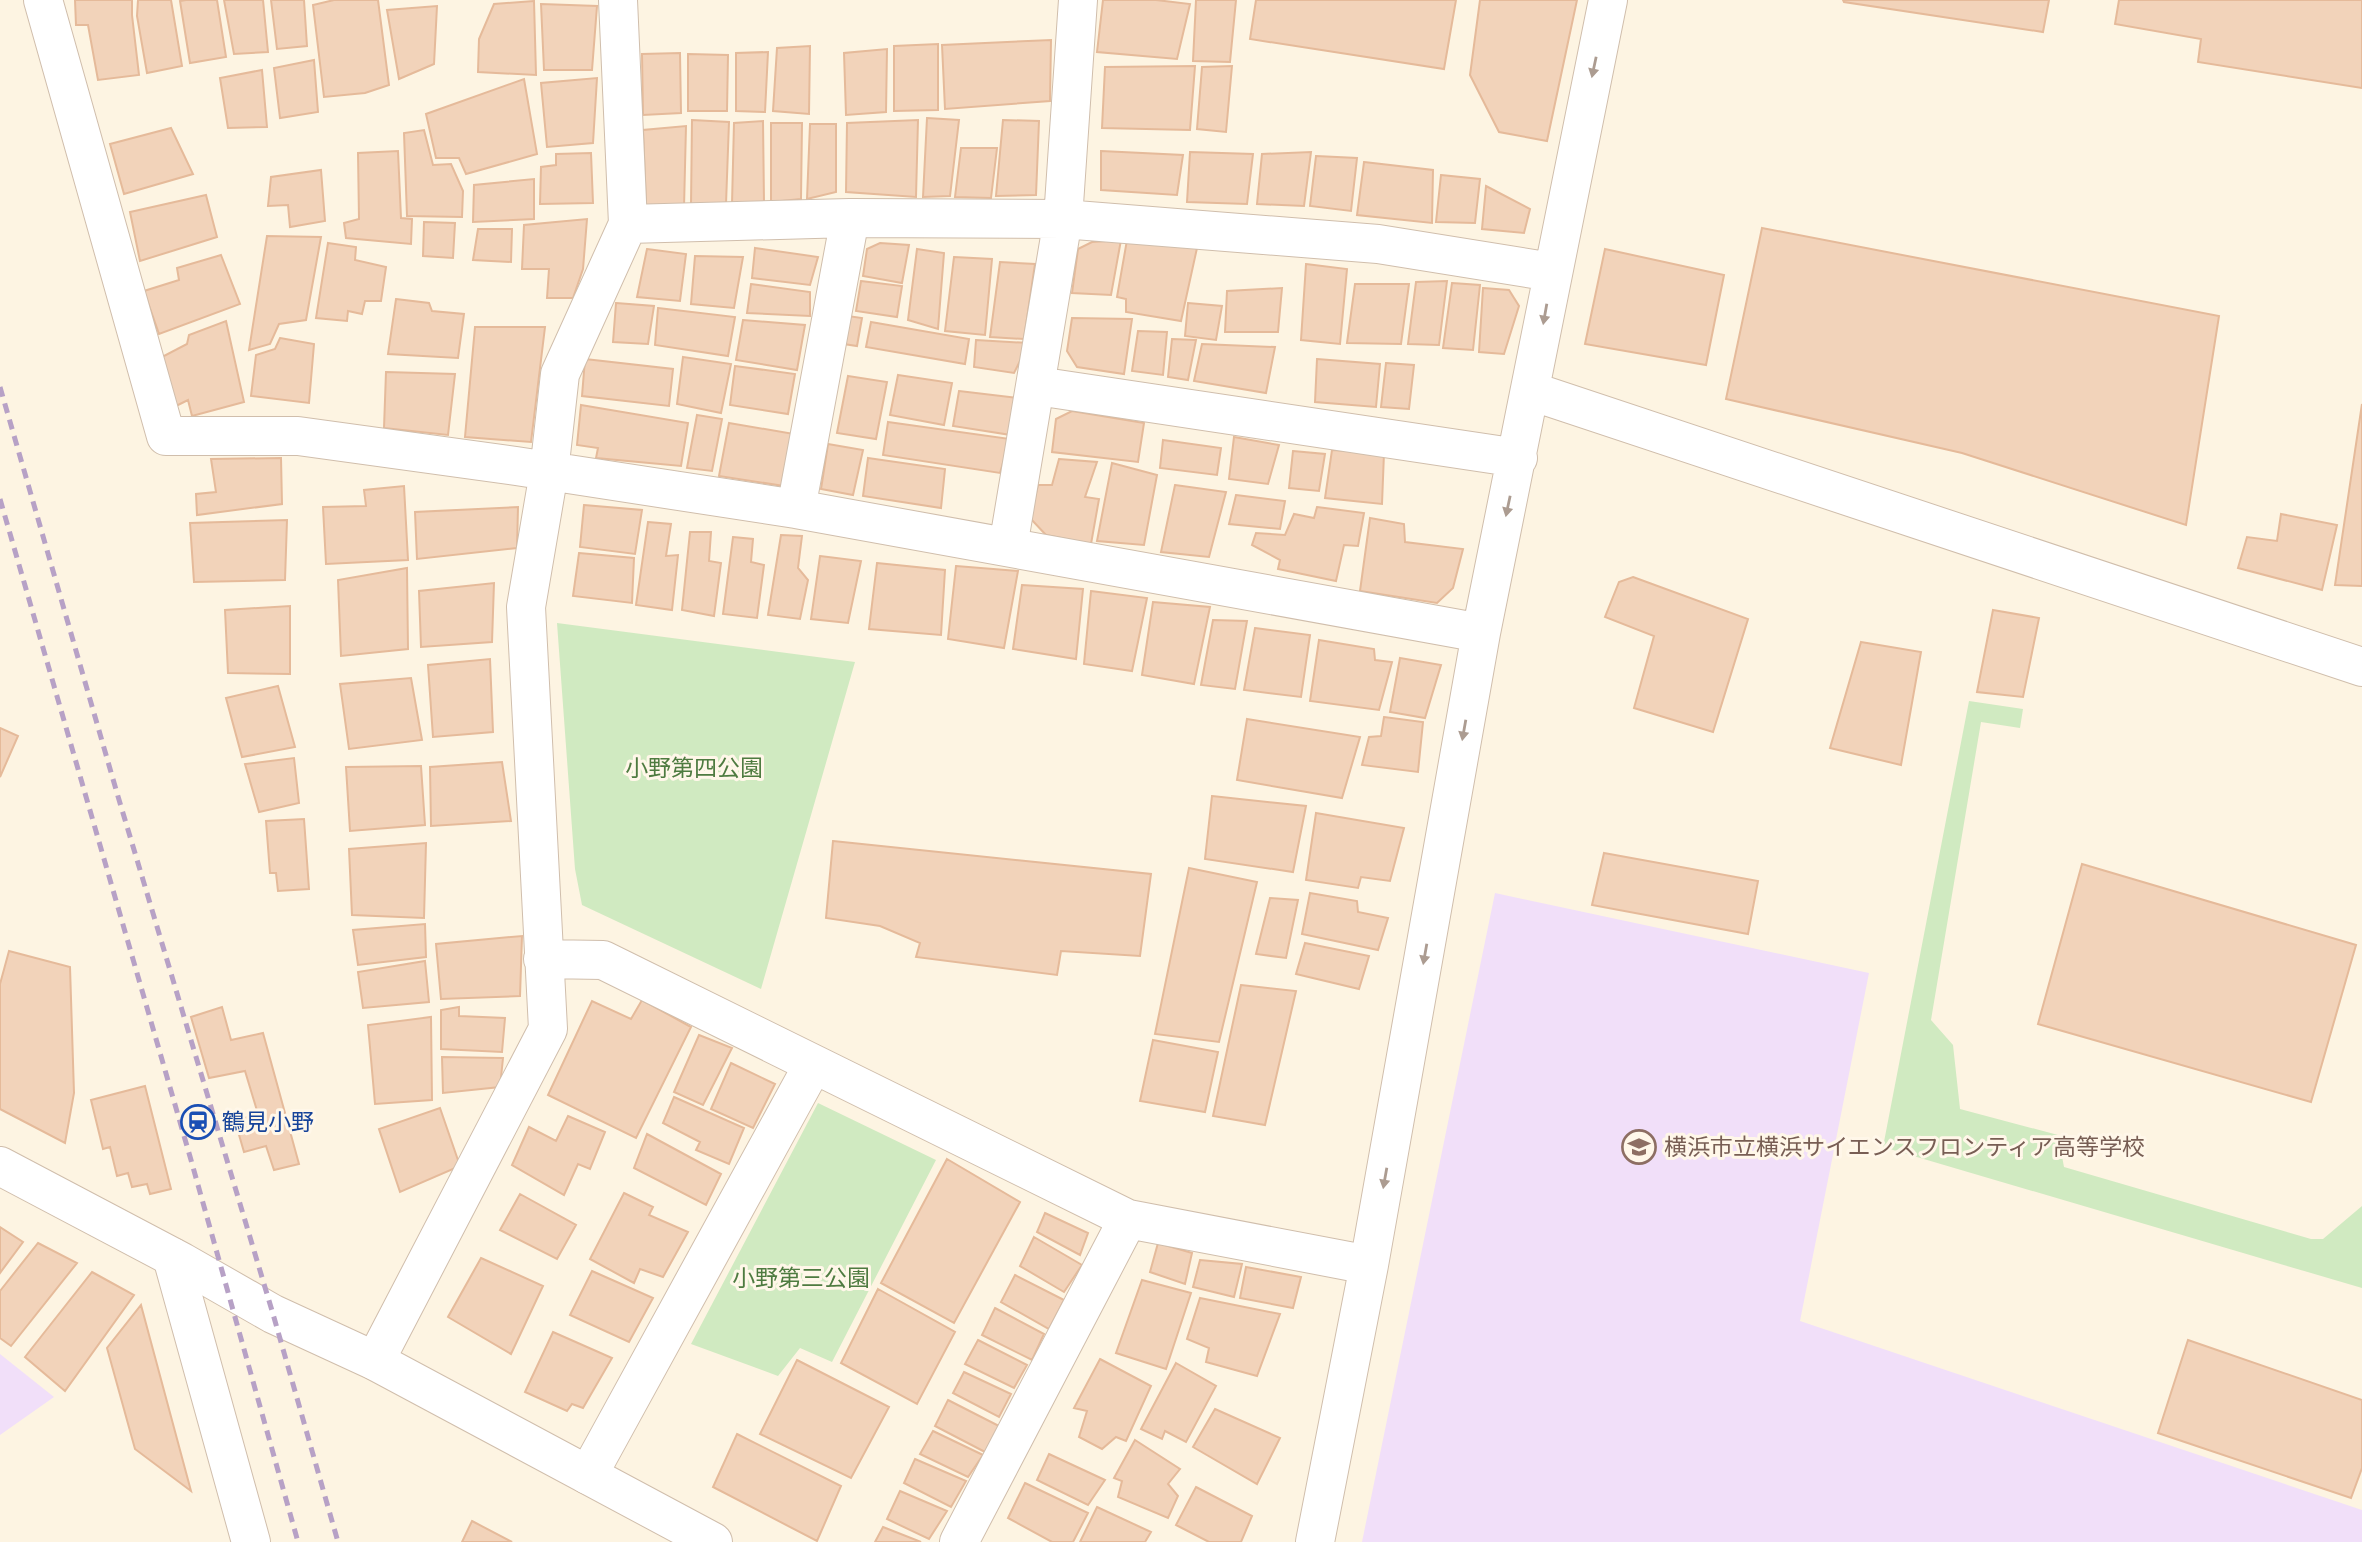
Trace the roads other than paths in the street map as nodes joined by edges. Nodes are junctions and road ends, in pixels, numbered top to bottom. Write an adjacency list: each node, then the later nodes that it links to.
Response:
1 (43, 0): 12 (street)
2 (618, 0): 7 (street)
3 (1078, 0): 6 (street)
4 (1608, 0): 8 (street, one-way to 8)
5 (850, 218): 6 (street); 7 (street); 13 (street)
6 (1063, 219): 8 (street); 9 (street)
7 (628, 224): 12 (street)
8 (1552, 272): 10 (street, one-way to 10)
9 (1037, 386): 11 (street); 14 (street)
10 (1531, 391): 11 (street); 16 (street)
11 (1518, 458): 15 (street, one-way to 15)
12 (549, 472): 13 (street); 17 (street)
13 (796, 509): 14 (street)
14 (1008, 547): 15 (street)
15 (1481, 633): 22 (street, one-way to 22)
16 (2362, 667)
17 (543, 959): 18 (street); 23 (street)
18 (813, 1065): 20 (street); 24 (street)
19 (0, 1167): 21 (street)
20 (1128, 1219): 22 (street); 27 (street)
21 (172, 1256): 23 (street); 25 (street)
22 (1369, 1265): 28 (street)
23 (375, 1361): 24 (street)
24 (589, 1475): 26 (street)
25 (251, 1542)
26 (713, 1542)
27 (959, 1542)
28 (1315, 1542)

